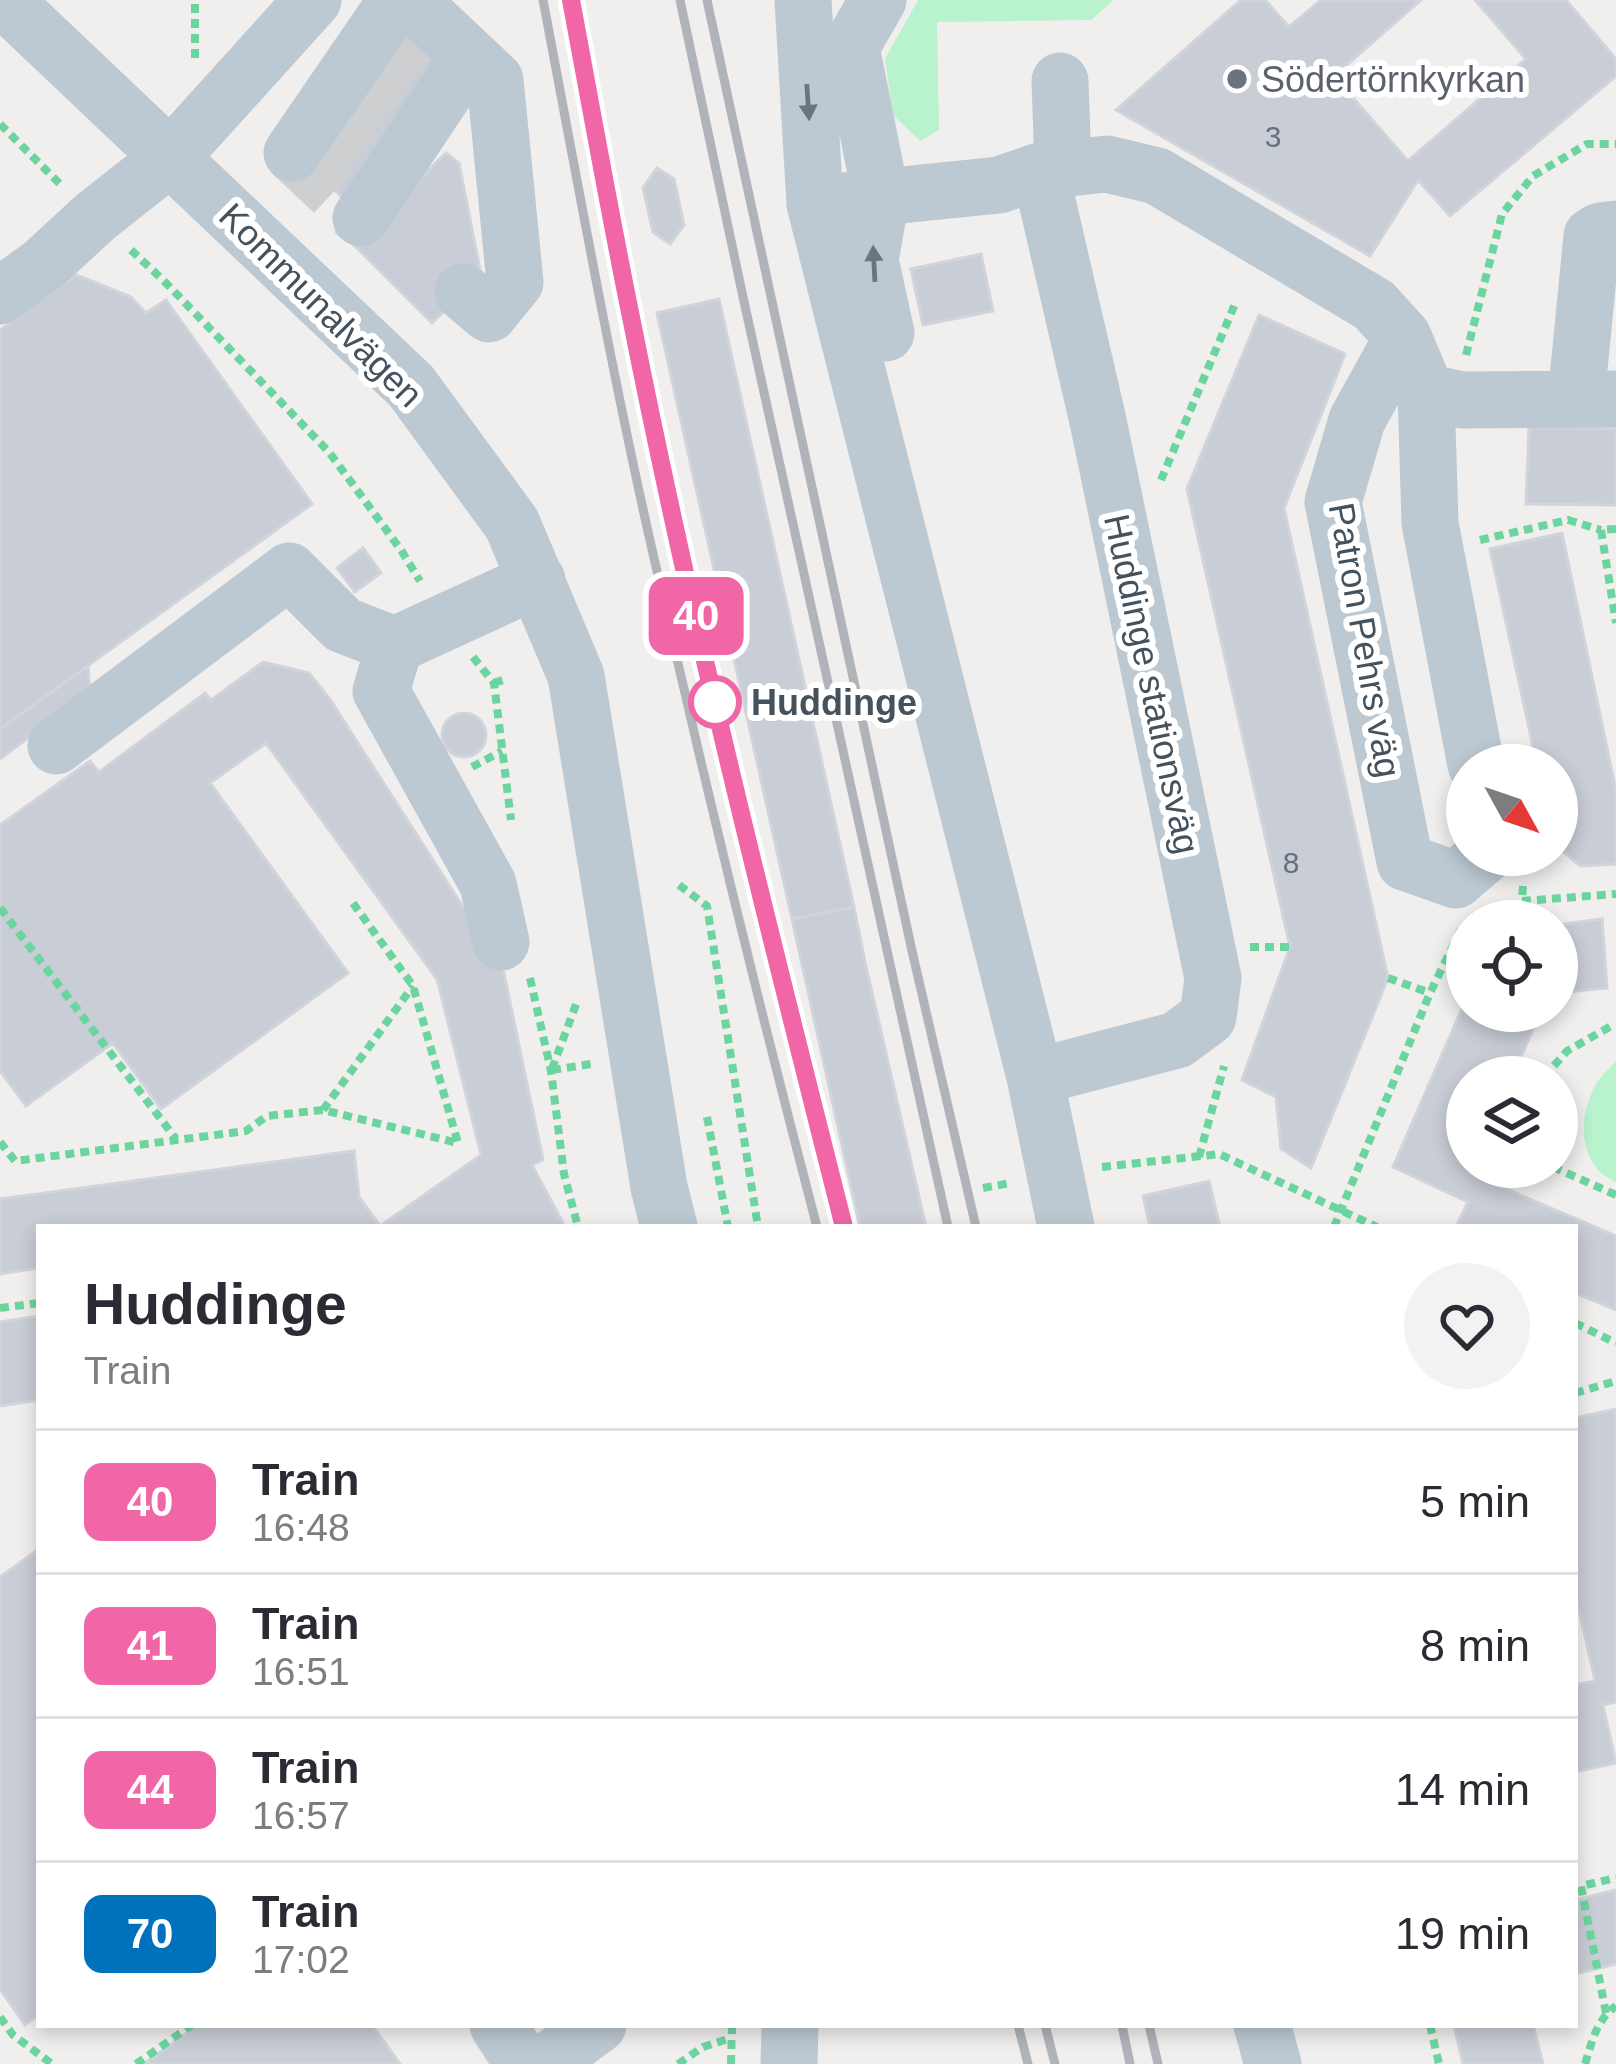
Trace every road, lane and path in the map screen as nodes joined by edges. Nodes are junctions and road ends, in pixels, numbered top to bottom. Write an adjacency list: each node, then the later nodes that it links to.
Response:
1 (4, 0): 11 (street, Kommunalvägen)
2 (313, 0): 11 (street)
3 (397, 0): 10 (street)
4 (410, 0): 7 (street)
5 (803, 0): 14 (street, one-way to 14)
6 (857, 16): 13 (street)
7 (469, 56): 15 (street); 17 (street)
8 (1060, 80): 12 (street)
9 (1616, 144): 21 (path)
10 (292, 153)
11 (171, 157): 18 (street); 28 (street, Kommunalvägen)
12 (1034, 175): 13 (street); 20 (street); 48 (street)
13 (881, 197): 14 (street); 51 (street, one-way to 13)
14 (815, 204): 51 (street)
15 (361, 218)
16 (1616, 229): 23 (street)
17 (463, 292)
18 (0, 296)
19 (1235, 304): 24 (path)
20 (1402, 337): 22 (street); 35 (street, Patron Pehrs väg)
21 (1468, 345)
22 (1426, 392): 23 (street); 33 (street)
23 (1596, 399)
24 (1157, 488)
25 (1601, 530): 26 (path); 27 (path); 29 (path)
26 (1616, 530)
27 (1465, 544)
28 (537, 580): 30 (street); 63 (street, Kommunalvägen)
29 (1616, 623)
30 (395, 645): 34 (street); 40 (street)
31 (506, 679): 32 (path)
32 (494, 683)
33 (1472, 744)
34 (56, 746)
35 (1493, 880): 37 (path); 46 (path)
36 (679, 885): 65 (path)
37 (1616, 893)
38 (350, 899): 44 (path)
39 (0, 908): 54 (path)
40 (501, 943)
41 (1260, 947): 42 (path)
42 (1253, 969)
43 (1388, 978): 46 (path)
44 (413, 986): 52 (path); 52 (path)
45 (583, 986): 50 (path)
46 (1430, 993): 62 (path)
47 (1615, 1024): 49 (path)
48 (1202, 1049): 51 (street); 56 (path)
49 (1563, 1056)
50 (604, 1061)
51 (1048, 1074): 66 (street)
52 (322, 1110): 54 (path)
53 (706, 1117): 64 (path)
54 (176, 1139): 55 (path)
55 (0, 1142)
56 (1199, 1156): 57 (path); 62 (path)
57 (1099, 1167)
58 (1578, 1178): 61 (path)
59 (1017, 1182): 60 (path)
60 (983, 1188)
61 (1616, 1195)
62 (1341, 1209): 67 (path); 68 (path)
63 (668, 1224)
64 (727, 1224)
65 (758, 1224)
66 (1066, 1224)
67 (1335, 1224)
68 (1371, 1224)
69 (36, 1303): 70 (path)
70 (0, 1308)
71 (1578, 1324): 72 (path)
72 (1616, 1343)
73 (1616, 1381): 74 (path)
74 (1578, 1392)
75 (1616, 1878): 77 (path)
76 (1616, 2006): 77 (path)
77 (1606, 2013): 96 (path)
78 (0, 2017): 87 (path)
79 (188, 2028): 88 (path)
80 (500, 2028): 89 (street)
81 (594, 2028): 90 (street)
82 (732, 2028): 86 (path)
83 (790, 2028): 93 (street)
84 (1263, 2028): 94 (street)
85 (1431, 2028): 95 (path)
86 (731, 2038): 91 (path); 92 (path)
87 (52, 2064)
88 (136, 2064)
89 (523, 2064)
90 (544, 2064)
91 (678, 2064)
92 (730, 2064)
93 (789, 2064)
94 (1273, 2064)
95 (1438, 2064)
96 (1585, 2064)

